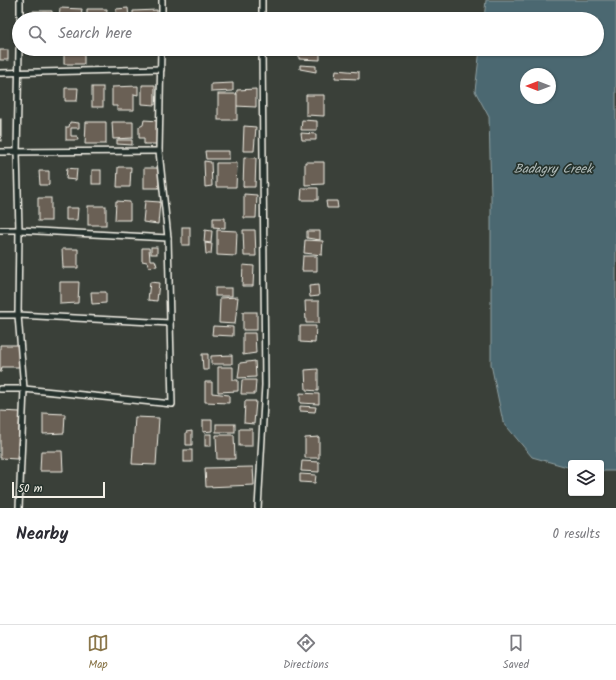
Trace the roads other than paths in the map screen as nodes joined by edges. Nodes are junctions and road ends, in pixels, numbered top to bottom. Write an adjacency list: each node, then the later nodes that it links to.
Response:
1 (20, 0): 4 (lane)
2 (162, 0): 5 (lane)
3 (262, 0): 6 (lane)
4 (20, 12)
5 (162, 12)
6 (262, 12)
7 (20, 56): 12 (lane)
8 (161, 56): 10 (lane)
9 (262, 56): 25 (lane)
10 (161, 69): 12 (lane); 13 (lane)
11 (0, 73): 12 (lane)
12 (19, 73): 15 (lane)
13 (159, 151): 15 (lane); 18 (lane)
14 (0, 152): 15 (lane)
15 (17, 152): 17 (lane)
16 (0, 230): 17 (lane)
17 (19, 230): 18 (lane); 20 (lane)
18 (168, 238): 21 (lane)
19 (0, 315): 20 (lane)
20 (18, 315): 21 (lane); 23 (lane)
21 (170, 323): 23 (lane)
22 (0, 389): 23 (lane)
23 (24, 389): 24 (lane)
24 (19, 508)
25 (258, 508)

